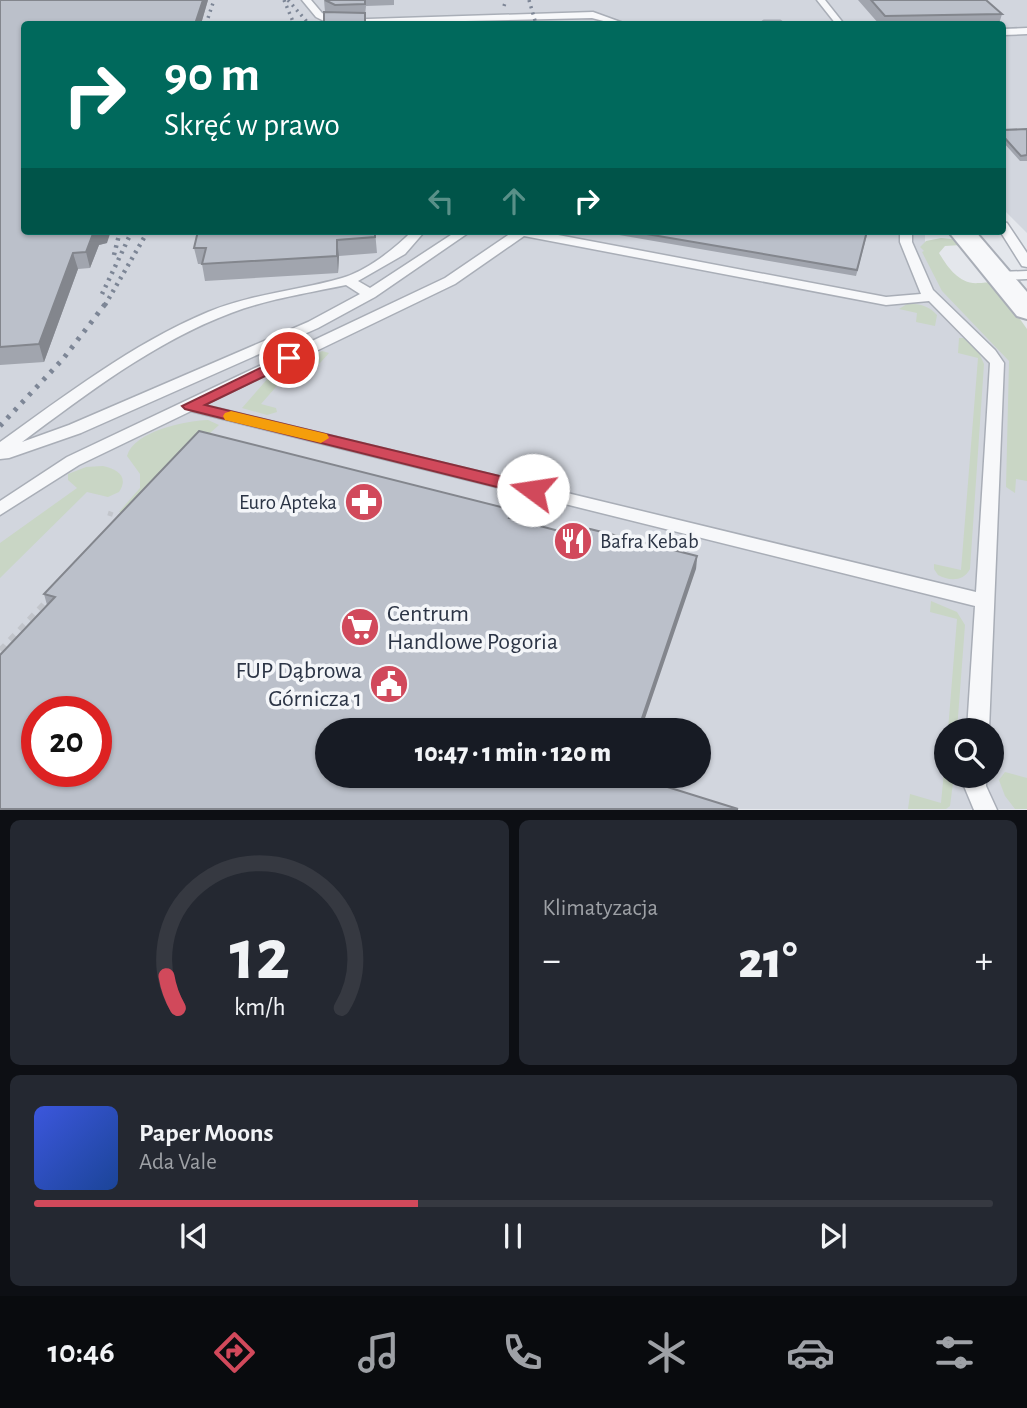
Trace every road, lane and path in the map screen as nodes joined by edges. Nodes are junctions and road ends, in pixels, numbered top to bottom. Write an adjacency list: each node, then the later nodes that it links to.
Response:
1 (306, 0): 4 (lane)
2 (821, 0): 8 (lane)
3 (591, 11): 5 (lane); 6 (lane); 7 (lane)
4 (330, 21)
5 (444, 21)
6 (596, 21)
7 (615, 21)
8 (838, 21)
9 (1027, 31): 10 (lane)
10 (1006, 32)
11 (1006, 231): 18 (lane)
12 (415, 235): 21 (lane)
13 (459, 235): 22 (lane)
14 (515, 235): 25 (lane)
15 (538, 235): 23 (lane)
16 (906, 235): 23 (lane)
17 (964, 235): 20 (street)
18 (1027, 263)
19 (1027, 275): 20 (lane)
20 (999, 276): 24 (street)
21 (348, 281): 22 (lane); 26 (lane)
22 (370, 294): 27 (lane)
23 (932, 297): 32 (lane)
24 (1027, 310)
25 (190, 406): 28 (lane); 32 (lane)
26 (0, 450)
27 (0, 455)
28 (0, 509)
29 (108, 513): 30 (path)
30 (114, 528)
31 (57, 589): 33 (path)
32 (985, 601): 34 (lane)
33 (0, 650)
34 (979, 718)
35 (976, 788): 36 (lane)
36 (986, 810)

